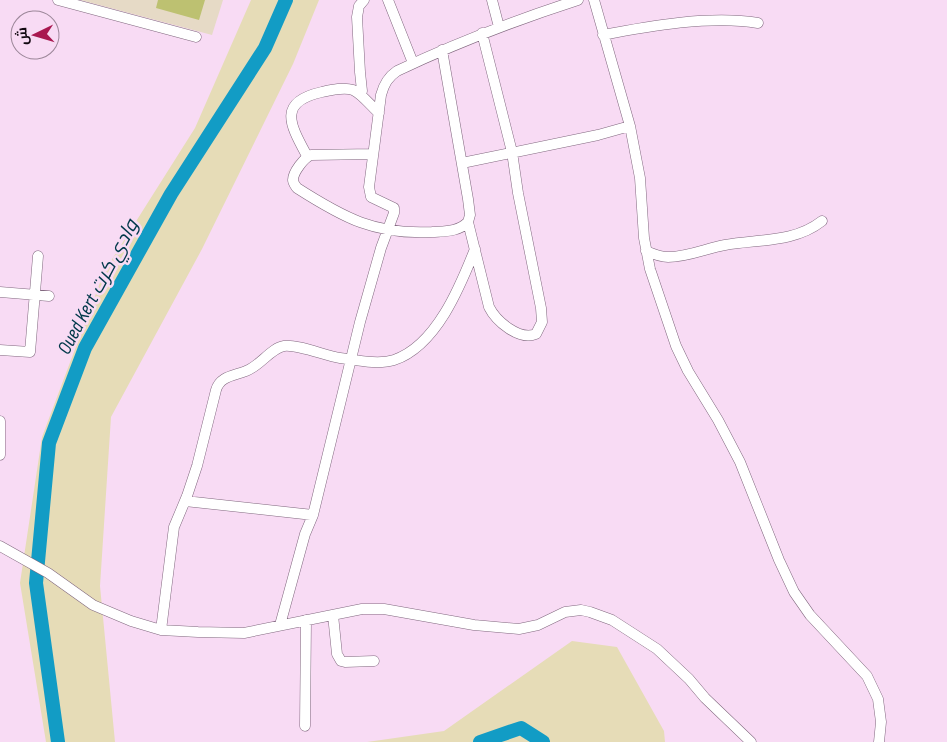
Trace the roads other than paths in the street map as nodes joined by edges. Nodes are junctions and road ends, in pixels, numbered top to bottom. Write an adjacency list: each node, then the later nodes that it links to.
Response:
1 (58, 0): 11 (street)
2 (364, 0): 15 (street)
3 (388, 0): 13 (street)
4 (492, 0): 8 (street)
5 (578, 0): 8 (street)
6 (594, 0): 10 (street)
7 (758, 23): 10 (street)
8 (499, 27): 9 (street)
9 (482, 33): 12 (street); 18 (street)
10 (603, 35): 17 (street)
11 (196, 37)
12 (442, 50): 13 (street); 21 (street)
13 (413, 63): 14 (street)
14 (384, 87): 15 (street); 16 (street)
15 (360, 92): 16 (street); 20 (street)
16 (379, 113): 19 (street)
17 (630, 126): 18 (street); 26 (street)
18 (512, 152): 21 (street); 25 (street)
19 (373, 154): 20 (street); 24 (street)
20 (307, 156): 24 (street)
21 (462, 163): 23 (street)
22 (822, 221): 26 (street)
23 (468, 222): 24 (street); 25 (street)
24 (388, 230): 32 (street)
25 (475, 249): 32 (street)
26 (646, 251): 45 (street)
27 (38, 256): 29 (street)
28 (0, 292): 29 (street)
29 (35, 294): 30 (street); 31 (street)
30 (49, 296)
31 (0, 350)
32 (351, 360): 35 (street); 36 (street)
33 (0, 421): 34 (street)
34 (0, 455)
35 (185, 502): 36 (street); 41 (street)
36 (313, 515): 40 (street)
37 (0, 546): 41 (street)
38 (333, 615): 39 (street); 42 (street); 44 (street)
39 (306, 620): 40 (street); 43 (street)
40 (280, 625): 41 (street)
41 (161, 630)
42 (374, 661)
43 (305, 726)
44 (751, 742)
45 (879, 742)

